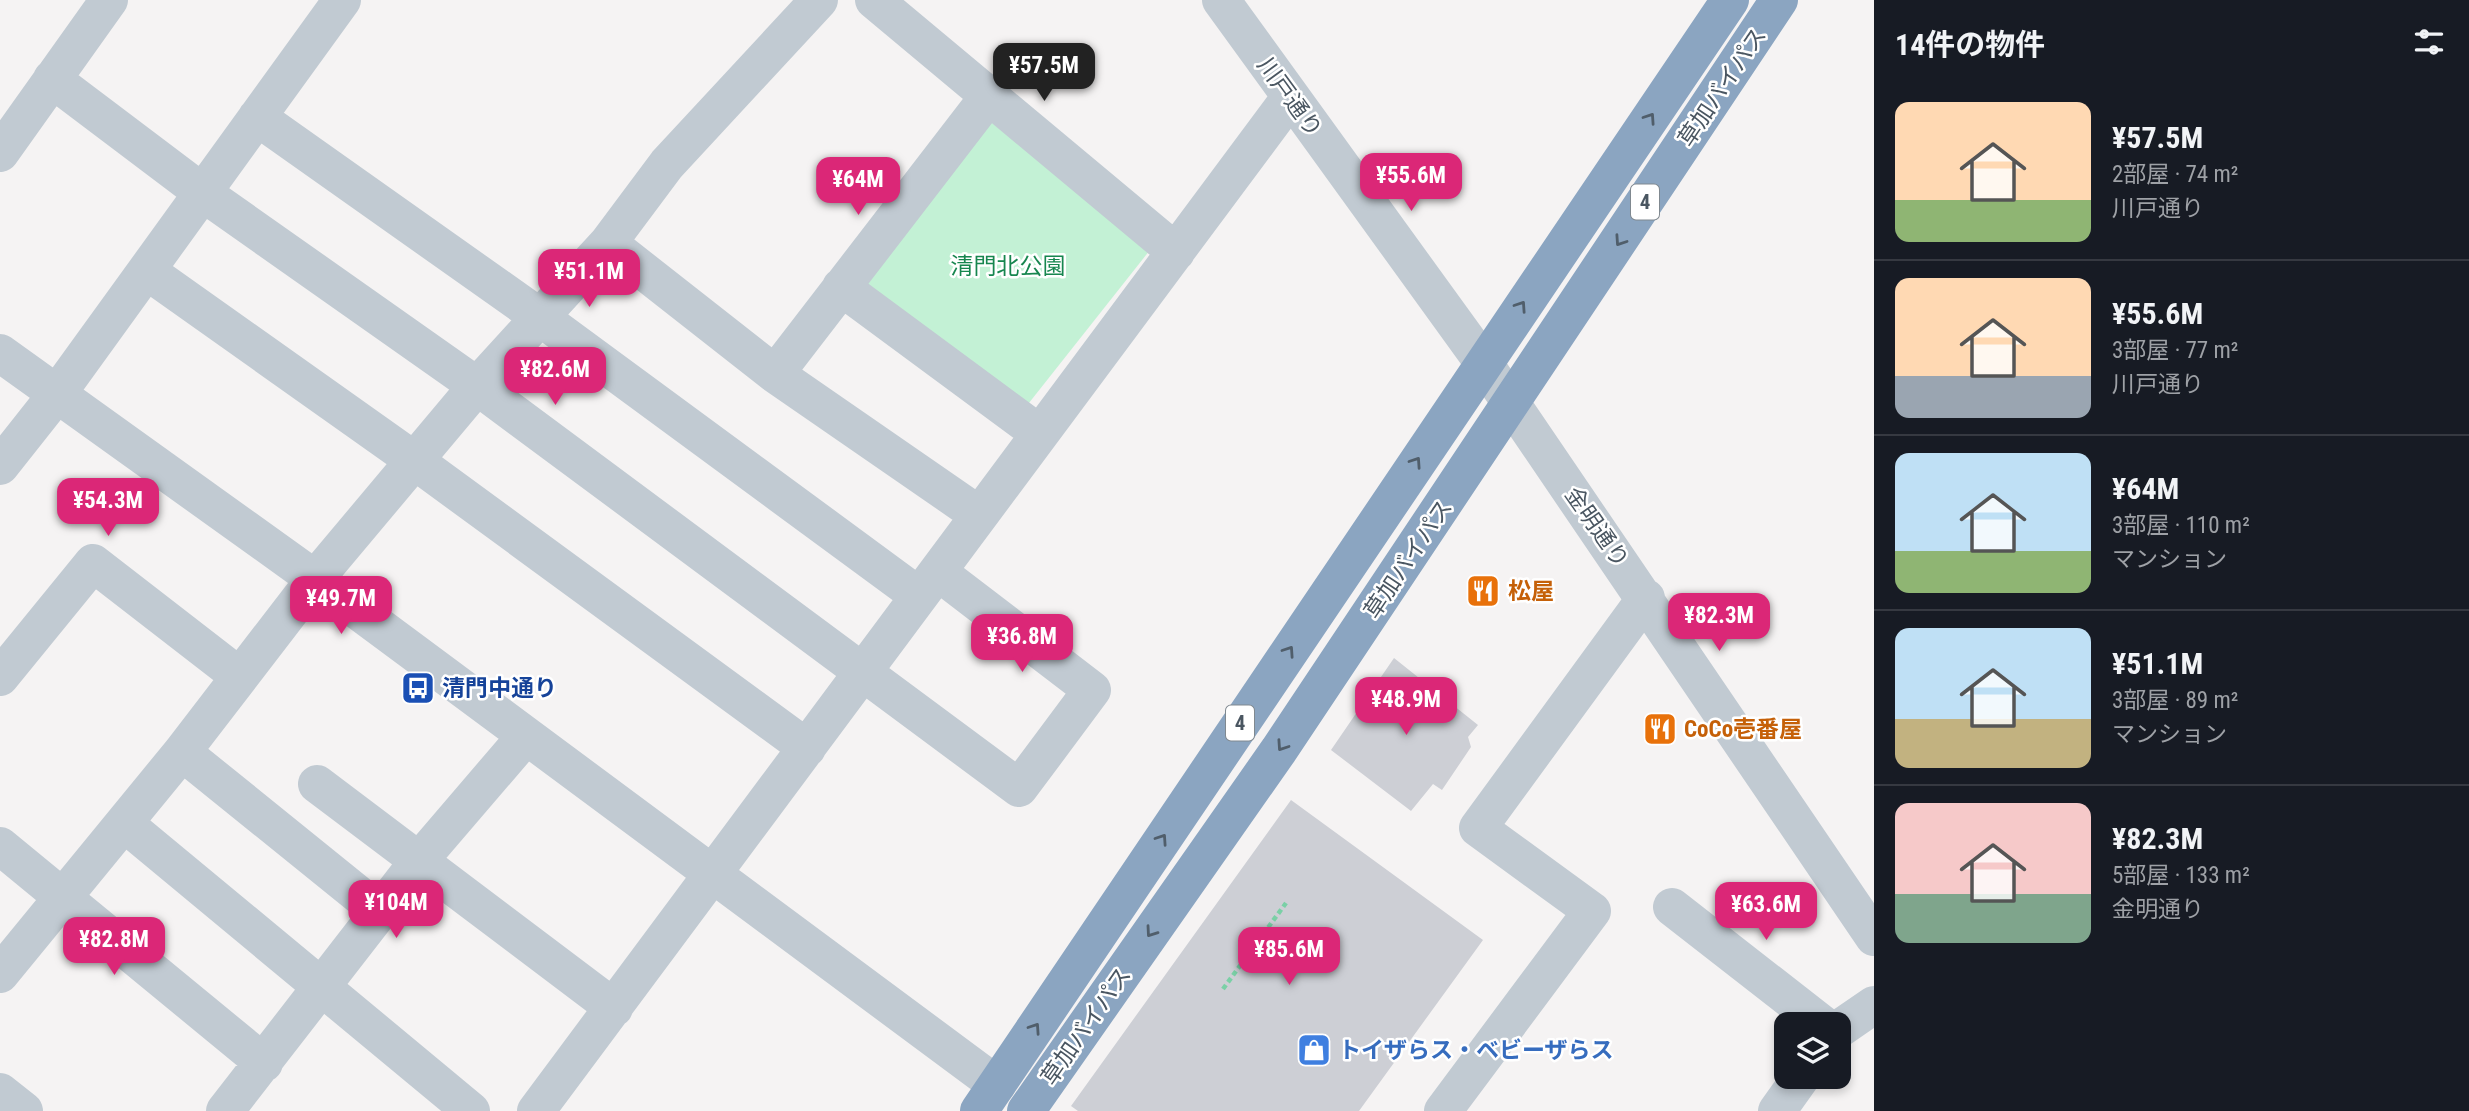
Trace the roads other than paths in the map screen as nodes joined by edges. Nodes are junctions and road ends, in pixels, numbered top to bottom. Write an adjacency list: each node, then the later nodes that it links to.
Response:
1 (342, 0): 11 (street)
2 (819, 0): 14 (street)
3 (874, 0): 9 (street)
4 (1221, 0): 10 (street, 川戸通り)
5 (1730, 0): 20 (highway, 草加バイパス / 4, one-way to 5)
6 (1779, 0): 24 (highway, 草加バイパス / 4, one-way to 24)
7 (105, 1): 8 (street)
8 (52, 79): 12 (street); 13 (street)
9 (989, 96): 15 (street); 17 (street)
10 (1290, 99): 15 (street); 20 (street, 川戸通り)
11 (257, 117): 13 (street); 18 (street)
12 (0, 153)
13 (203, 192): 16 (street); 22 (street)
14 (608, 243): 18 (street); 21 (street)
15 (1176, 252): 25 (street)
16 (147, 271): 23 (street); 26 (street)
17 (841, 287): 21 (street); 25 (street)
18 (541, 318): 22 (street); 30 (street)
19 (0, 353): 23 (street)
20 (1483, 362): 24 (street, 金明通り); 56 (highway, 草加バイパス / 4, one-way to 20)
21 (775, 374): 28 (street)
22 (477, 386): 26 (street); 32 (street)
23 (57, 394): 27 (street); 29 (street)
24 (1511, 405): 31 (street, 金明通り); 61 (highway, 草加バイパス / 4, one-way to 61)
25 (1040, 434): 28 (street)
26 (415, 461): 29 (street); 36 (street)
27 (0, 466)
28 (979, 515): 30 (street)
29 (315, 579): 33 (street); 35 (street)
30 (929, 584): 32 (street); 32 (street)
31 (1646, 598): 46 (street, 金明通り); 62 (street)
32 (862, 674): 36 (street)
33 (239, 676): 34 (street); 37 (street)
34 (0, 677)
35 (526, 736): 41 (street); 42 (street)
36 (807, 748): 42 (street)
37 (182, 752): 39 (street); 45 (street)
38 (317, 784): 41 (street)
39 (125, 824): 43 (street); 48 (street)
40 (0, 846): 43 (street)
41 (418, 862): 45 (street); 50 (street)
42 (715, 874): 50 (street); 56 (street)
43 (64, 897): 47 (street); 53 (street)
44 (1672, 907): 51 (street)
45 (380, 912): 48 (street)
46 (1874, 937)
47 (1, 971)
48 (322, 988): 53 (street); 59 (street)
49 (1874, 1005): 52 (street)
50 (614, 1008): 60 (street)
51 (1807, 1012)
52 (1851, 1021)
53 (264, 1063): 57 (street)
54 (1793, 1089): 63 (street)
55 (0, 1092): 58 (street)
56 (988, 1098)
57 (233, 1108)
58 (24, 1111)
59 (471, 1111)
60 (536, 1111)
61 (1027, 1111)
62 (1443, 1111)
63 (1777, 1111)

